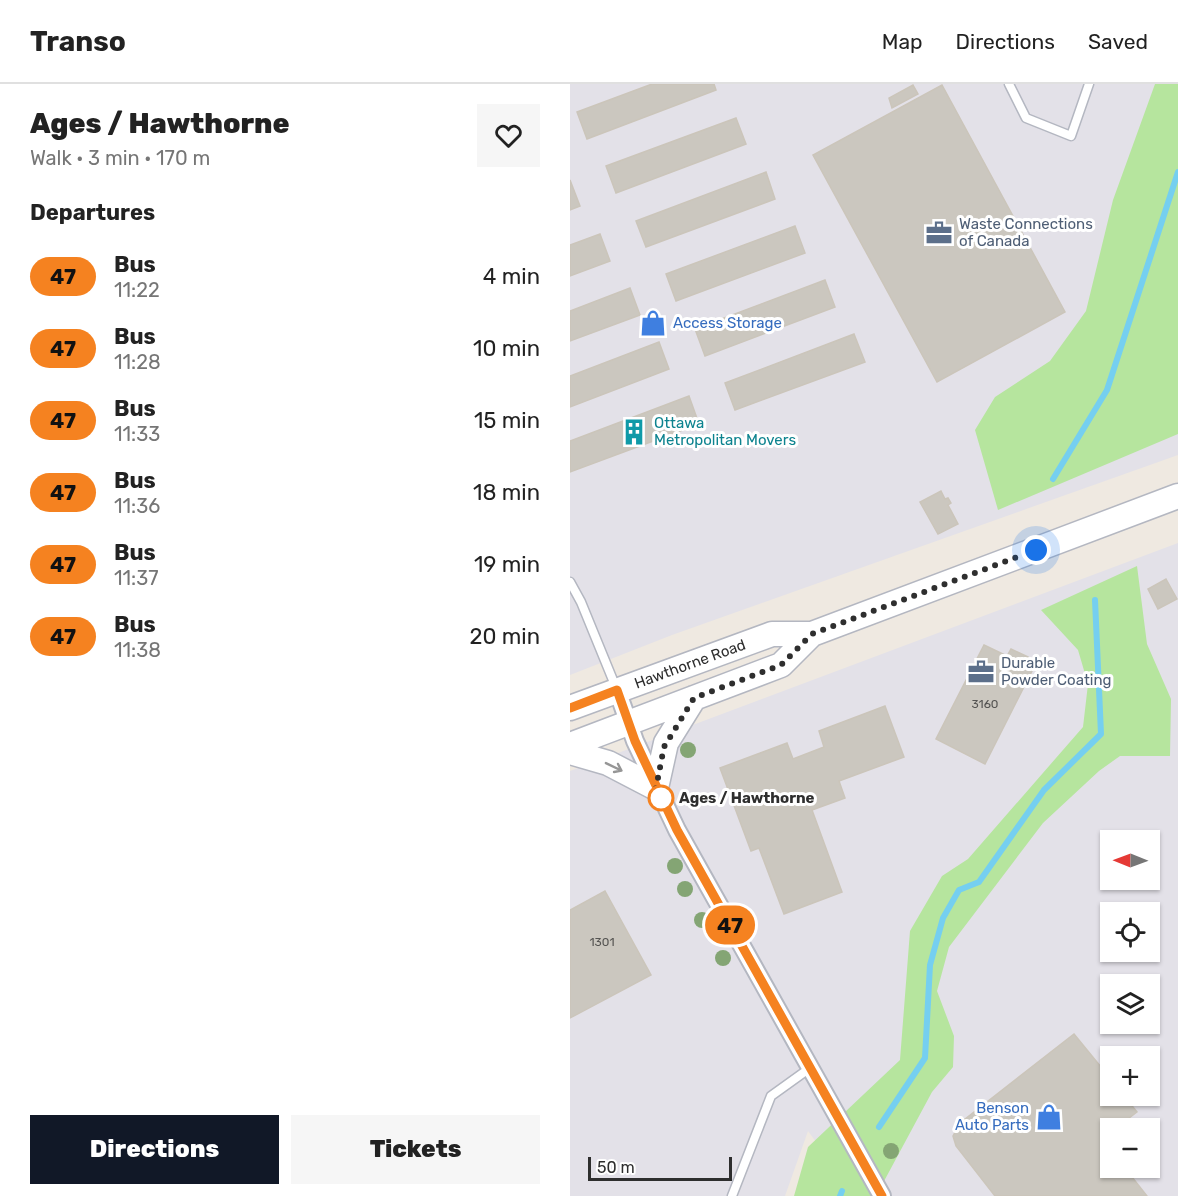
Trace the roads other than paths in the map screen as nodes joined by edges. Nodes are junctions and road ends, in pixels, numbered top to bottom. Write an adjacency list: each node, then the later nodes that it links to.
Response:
1 (1009, 84): 2 (lane)
2 (1089, 84)
3 (1178, 496): 5 (main road, Hawthorne Road)
4 (570, 582): 6 (lane)
5 (812, 634): 6 (main road, Hawthorne Road); 7 (main road, Hawthorne Road)
6 (617, 690): 8 (main road, Hawthorne Road); 9 (street)
7 (694, 698): 9 (main road, Hawthorne Road); 12 (main road)
8 (570, 708)
9 (628, 723): 10 (main road, Hawthorne Road); 12 (street)
10 (570, 745)
11 (570, 752): 12 (main road, one-way to 12)
12 (656, 788): 13 (street)
13 (810, 1068): 14 (lane); 15 (street)
14 (732, 1196)
15 (882, 1196)

